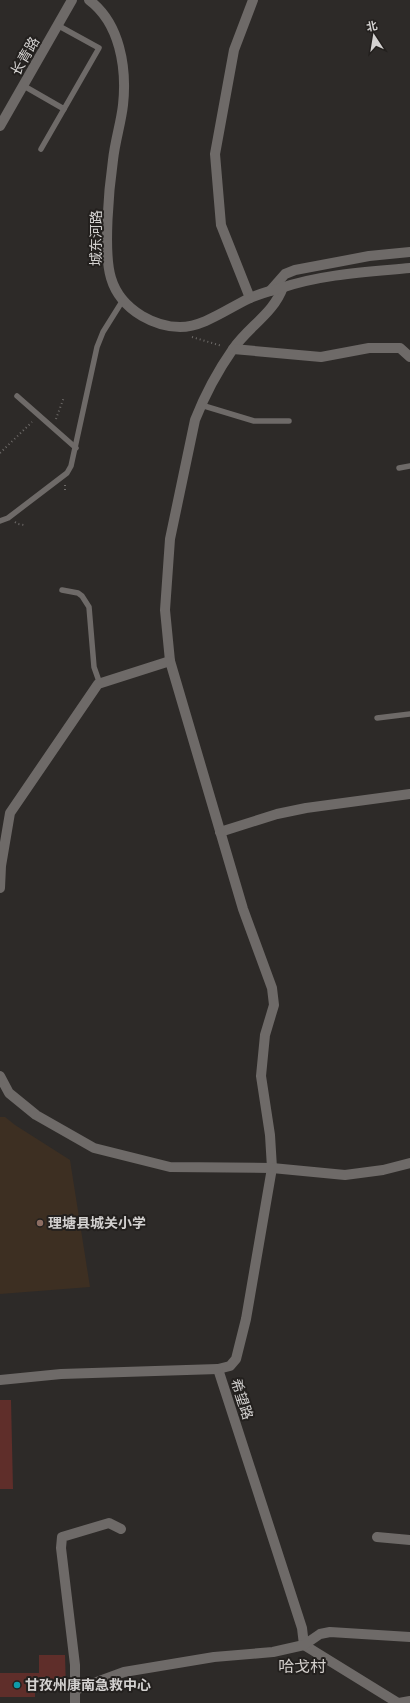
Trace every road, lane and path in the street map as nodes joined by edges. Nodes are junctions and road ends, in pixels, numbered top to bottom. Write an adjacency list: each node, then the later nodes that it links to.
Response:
1 (72, 0): 4 (street, 长青路)
2 (89, 0): 14 (street, 城东河路)
3 (253, 0): 13 (street)
4 (59, 26): 5 (street, 长青路); 6 (lane)
5 (24, 86): 6 (lane); 7 (street, 长青路)
6 (64, 109): 8 (lane)
7 (0, 126)
8 (41, 149)
9 (410, 252): 12 (street)
10 (410, 268): 11 (street, 城东河路)
11 (283, 287): 12 (street, 城东河路); 16 (street)
12 (270, 291): 13 (street, 城东河路)
13 (250, 298): 15 (street, 城东河路)
14 (123, 300): 15 (street, 城东河路); 24 (lane)
15 (172, 327): 16 (path)
16 (233, 348): 17 (street); 20 (street)
17 (410, 356)
18 (17, 396): 21 (lane)
19 (64, 397): 23 (path)
20 (201, 405): 22 (lane); 30 (street)
21 (39, 416): 23 (lane); 25 (path)
22 (289, 421)
23 (53, 428): 24 (lane)
24 (76, 448): 28 (lane)
25 (0, 453)
26 (410, 466): 27 (lane)
27 (399, 468)
28 (0, 521)
29 (62, 590): 31 (lane)
30 (170, 661): 31 (street); 35 (street)
31 (100, 684): 36 (street)
32 (410, 714): 33 (lane)
33 (377, 718)
34 (410, 794): 35 (street)
35 (220, 832): 39 (street)
36 (0, 888)
37 (0, 1076): 39 (street)
38 (410, 1163): 39 (street)
39 (272, 1168): 40 (street)
40 (218, 1369): 41 (street, 希望路); 46 (street, 希望路)
41 (0, 1380)
42 (121, 1529): 47 (street)
43 (378, 1537): 44 (street)
44 (410, 1540)
45 (410, 1637): 46 (street)
46 (304, 1646): 47 (street); 50 (street)
47 (75, 1690): 49 (street)
48 (410, 1701): 50 (street)
49 (75, 1703)
50 (398, 1703)

